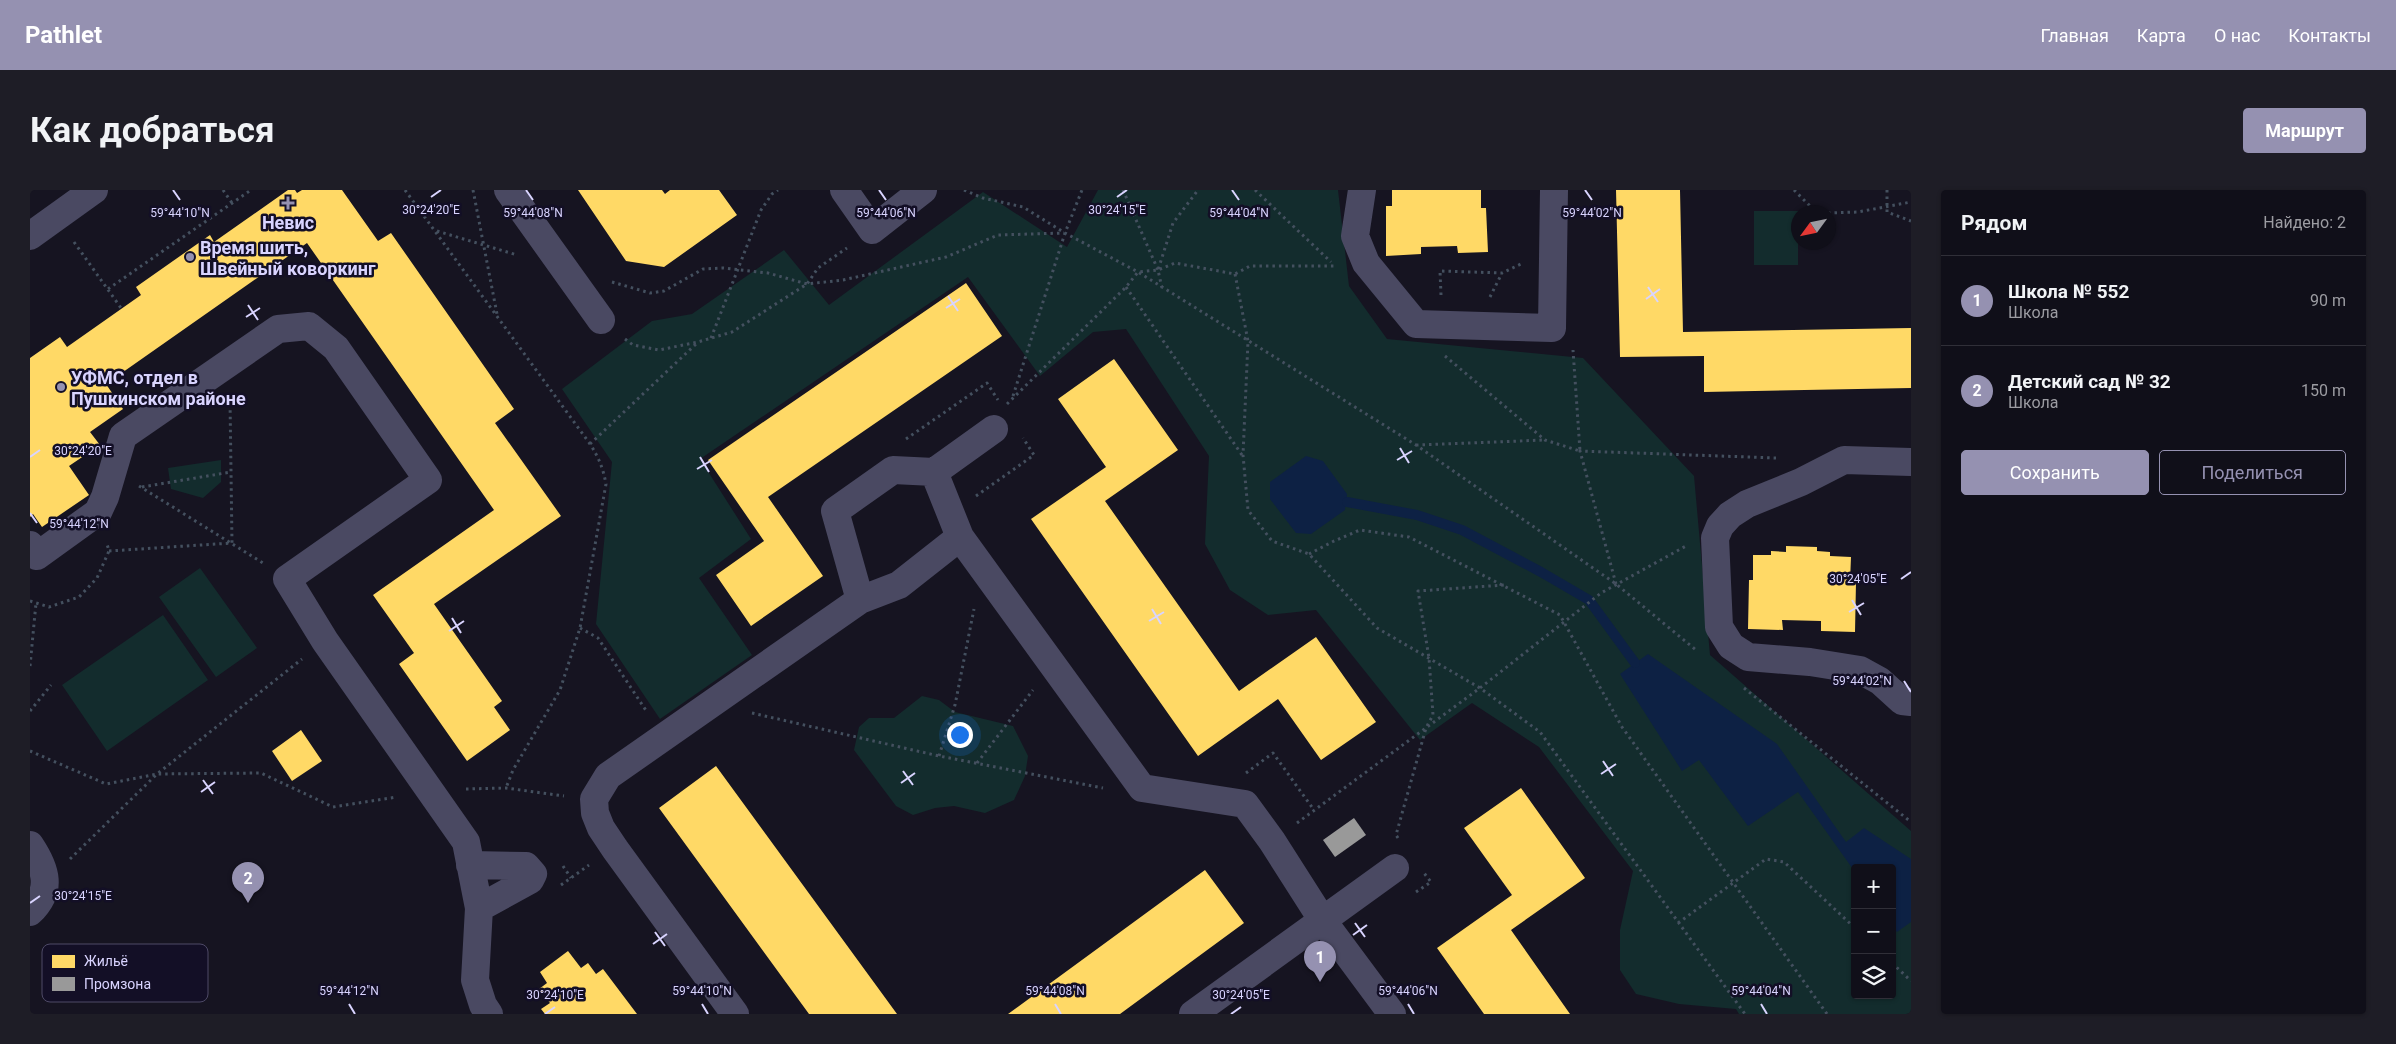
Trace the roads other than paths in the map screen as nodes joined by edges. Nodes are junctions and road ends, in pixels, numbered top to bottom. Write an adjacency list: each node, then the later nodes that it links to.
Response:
1 (94, 190): 7 (street)
2 (508, 190): 8 (street)
3 (844, 190): 4 (street)
4 (924, 190)
5 (1362, 190): 6 (street)
6 (1554, 190)
7 (34, 228)
8 (600, 320)
9 (999, 418): 11 (street)
10 (1911, 462): 15 (street)
11 (934, 472): 12 (street); 14 (street)
12 (960, 537): 14 (street); 21 (street)
13 (32, 554): 18 (street)
14 (860, 600): 23 (street)
15 (1911, 702)
16 (30, 845): 20 (street)
17 (1405, 859): 21 (street)
18 (470, 866): 19 (street); 19 (street)
19 (479, 908): 22 (street)
20 (30, 912)
21 (1323, 920): 24 (street); 25 (street)
22 (489, 1014)
23 (734, 1014)
24 (1193, 1014)
25 (1392, 1014)

